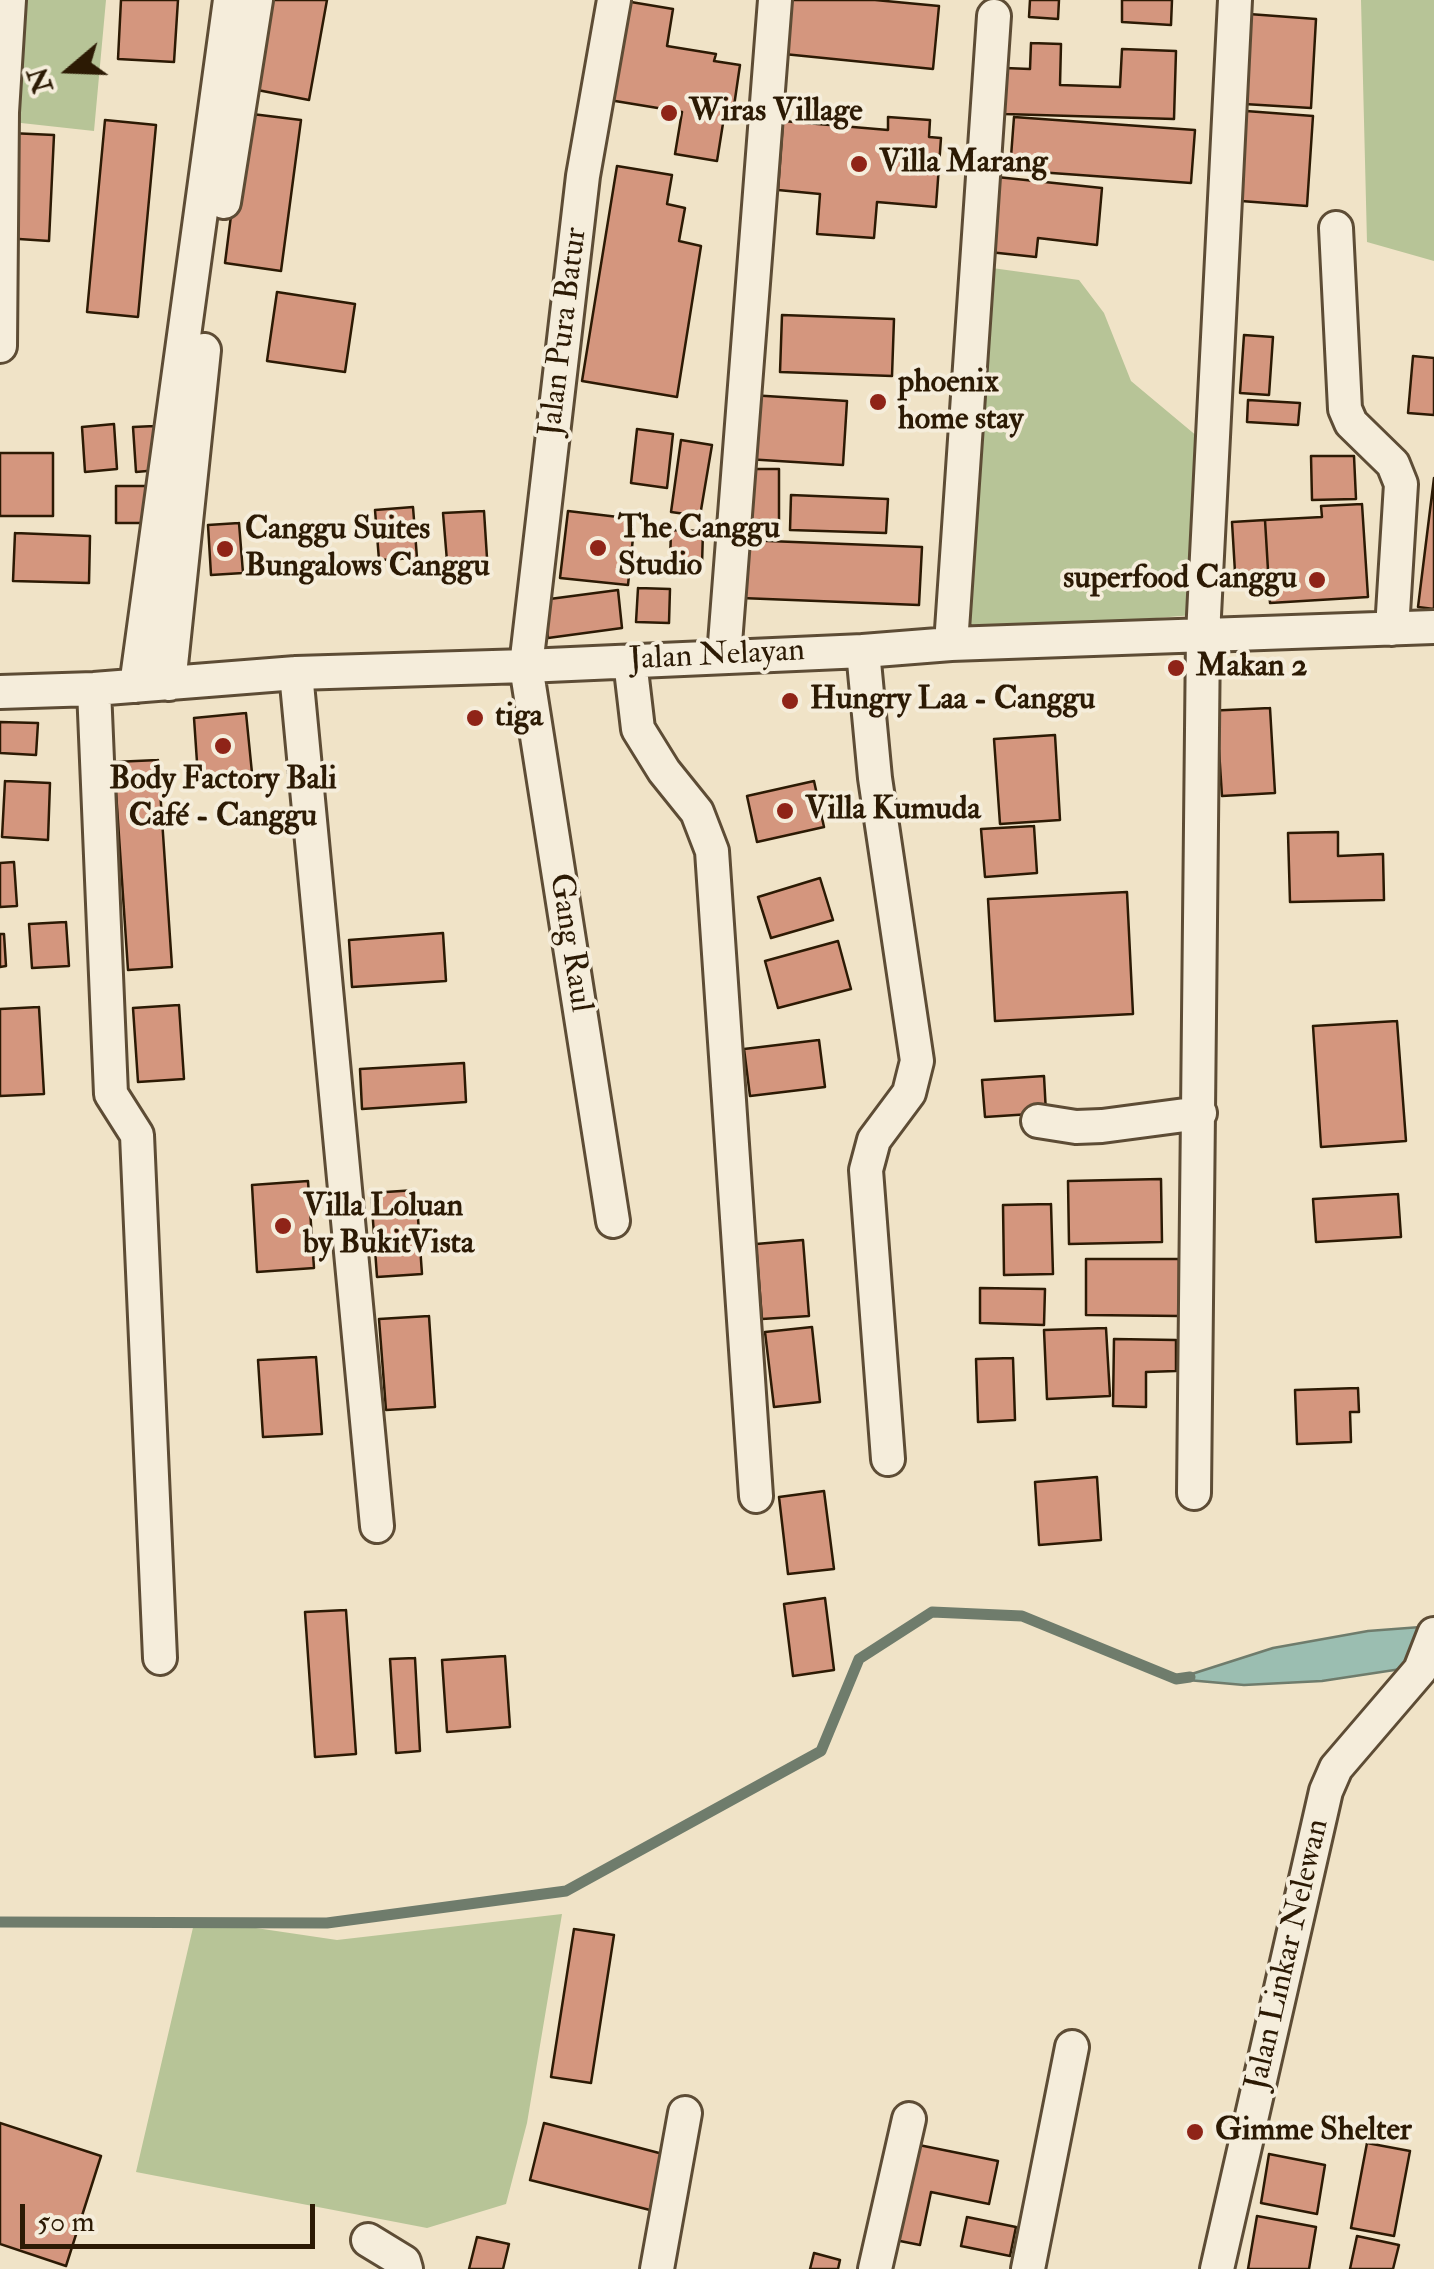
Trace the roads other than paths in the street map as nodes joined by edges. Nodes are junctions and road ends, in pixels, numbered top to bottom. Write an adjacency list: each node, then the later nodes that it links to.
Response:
1 (8, 0): 9 (street)
2 (230, 0): 20 (street)
3 (256, 0): 19 (street)
4 (614, 0): 17 (street, Jalan Pura Batur)
5 (776, 0): 15 (street)
6 (1235, 0): 12 (street)
7 (994, 16): 13 (street)
8 (1336, 228): 11 (street)
9 (0, 346)
10 (1434, 626): 11 (street, Jalan Nelayan)
11 (1392, 629): 12 (street, Jalan Nelayan)
12 (1203, 634): 13 (street, Jalan Nelayan); 23 (street)
13 (951, 644): 14 (street, Jalan Nelayan)
14 (863, 651): 15 (street, Jalan Nelayan); 26 (street)
15 (724, 656): 16 (street, Jalan Nelayan)
16 (630, 661): 17 (street, Jalan Nelayan); 28 (street)
17 (526, 666): 18 (street, Jalan Nelayan); 25 (street, Gang Raul)
18 (296, 673): 19 (street, Jalan Nelayan); 29 (street)
19 (169, 684): 20 (street, Jalan Nelayan)
20 (136, 686): 21 (street, Jalan Nelayan)
21 (94, 689): 22 (street, Jalan Nelayan); 31 (street)
22 (0, 692)
23 (1200, 1113): 24 (street); 27 (street)
24 (1038, 1121)
25 (613, 1221)
26 (888, 1459)
27 (1194, 1493)
28 (756, 1496)
29 (377, 1526)
30 (1434, 1634): 40 (street, Jalan Linkar Nelewan)
31 (160, 1658)
32 (1072, 2047): 39 (street)
33 (685, 2113): 37 (street)
34 (908, 2119): 38 (street)
35 (368, 2240): 36 (street)
36 (406, 2269)
37 (657, 2269)
38 (875, 2269)
39 (1028, 2269)
40 (1217, 2269)

